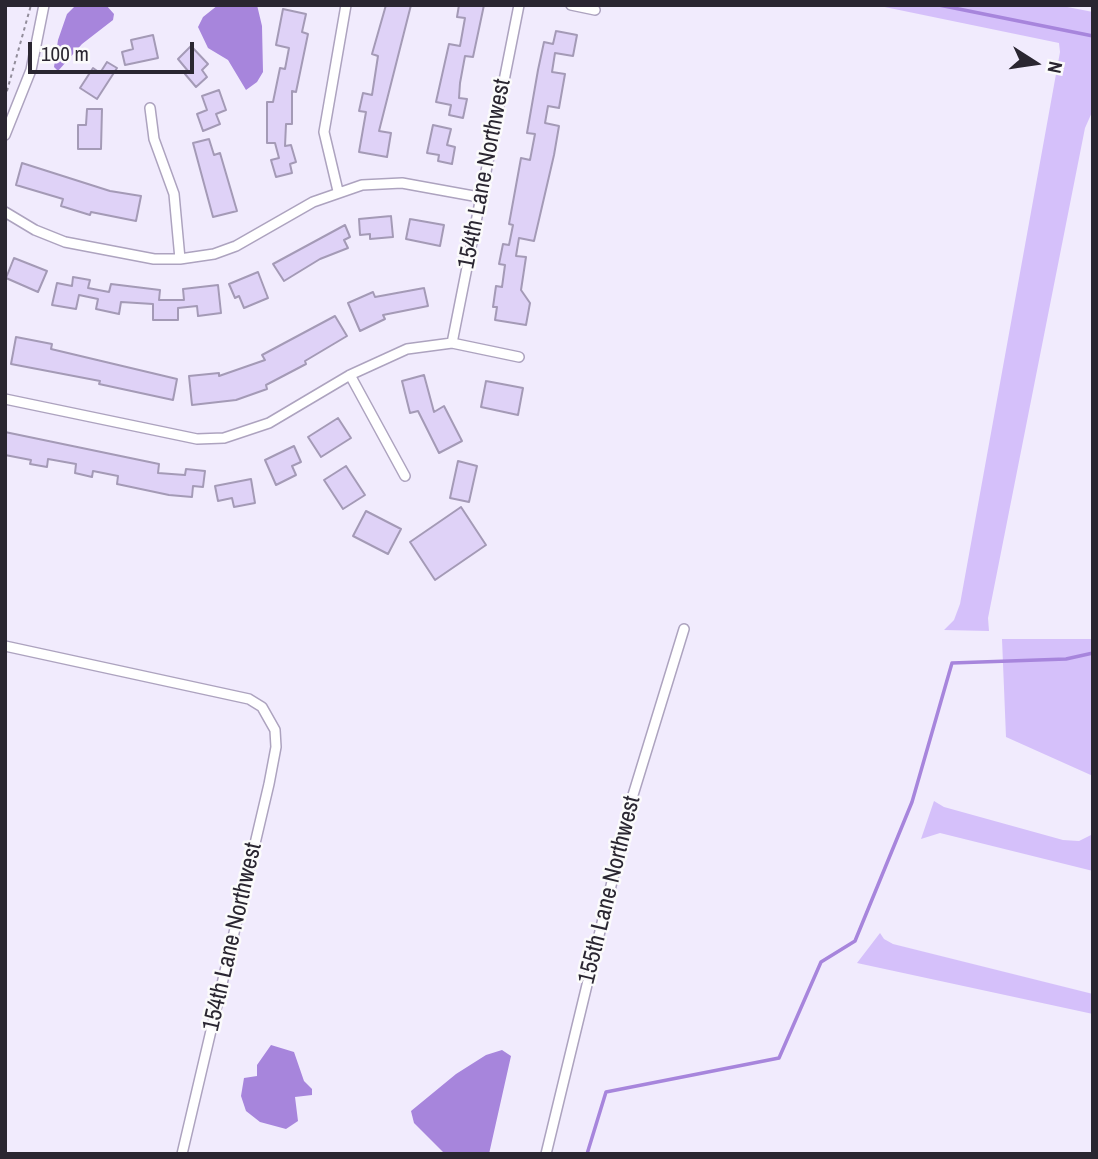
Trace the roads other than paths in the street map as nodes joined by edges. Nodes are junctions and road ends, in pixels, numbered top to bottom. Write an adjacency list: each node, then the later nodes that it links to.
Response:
1 (44, 5): 7 (street)
2 (346, 5): 8 (street)
3 (519, 5): 9 (street, 154th Lane Northwest)
4 (571, 5): 5 (street)
5 (595, 10)
6 (150, 108): 11 (street)
7 (5, 135)
8 (338, 191): 9 (street); 11 (street)
9 (479, 197): 12 (street, 154th Lane Northwest)
10 (5, 212): 11 (street)
11 (180, 259)
12 (452, 343): 13 (street); 14 (street)
13 (519, 357)
14 (350, 374): 15 (street); 16 (street)
15 (5, 399)
16 (405, 476)
17 (684, 629): 20 (street, 155th Lane Northwest)
18 (5, 646): 19 (street, 154th Lane Northwest)
19 (182, 1154)
20 (546, 1154)

